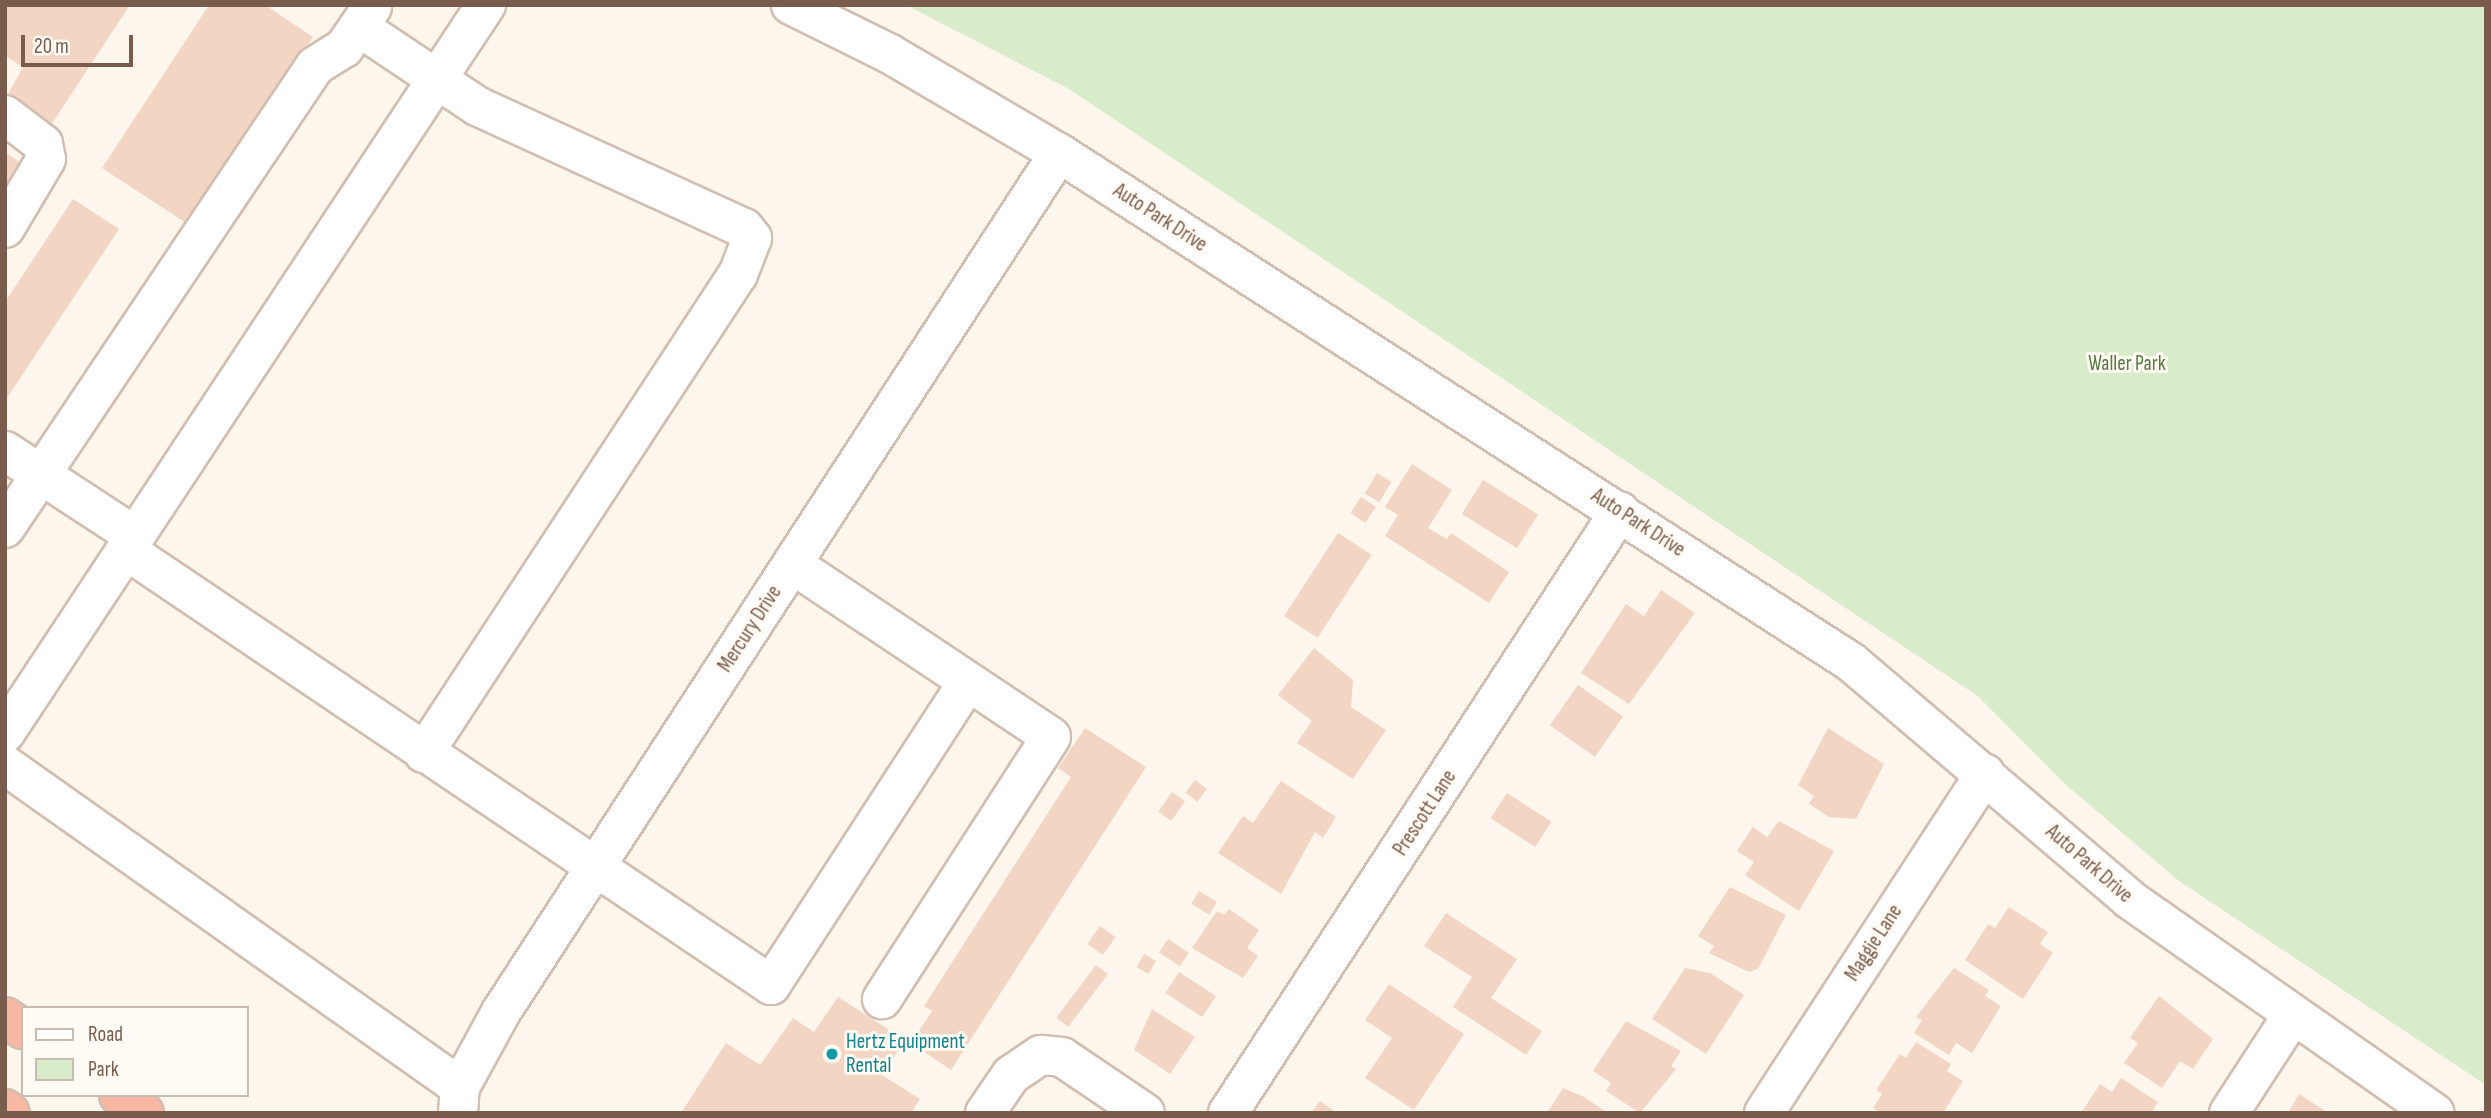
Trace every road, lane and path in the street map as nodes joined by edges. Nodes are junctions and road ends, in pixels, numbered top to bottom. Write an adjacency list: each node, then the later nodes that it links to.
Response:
1 (486, 5): 4 (street)
2 (791, 5): 6 (street, Auto Park Drive)
3 (366, 16): 4 (street); 9 (street)
4 (438, 80): 12 (street); 16 (street)
5 (5, 115): 7 (street)
6 (1059, 153): 10 (street, Auto Park Drive); 13 (street, Mercury Drive)
7 (5, 228)
8 (5, 451): 9 (street)
9 (41, 474): 11 (street); 12 (street)
10 (1620, 511): 18 (street, Auto Park Drive); 31 (street, Prescott Lane)
11 (5, 528)
12 (131, 543): 15 (street); 16 (street)
13 (792, 564): 14 (street); 19 (street, Mercury Drive)
14 (968, 682): 19 (street); 20 (street)
15 (5, 733)
16 (424, 753): 19 (street)
17 (5, 765): 25 (street)
18 (1985, 774): 21 (street, Auto Park Drive); 32 (street, Maggie Lane)
19 (594, 869): 25 (street, Mercury Drive)
20 (882, 999)
21 (2292, 1016): 33 (street); 34 (street, Auto Park Drive)
22 (5, 1017): 23 (highway)
23 (21, 1028)
24 (122, 1097): 28 (highway)
25 (459, 1100)
26 (5, 1109): 27 (highway)
27 (10, 1113)
28 (144, 1113)
29 (985, 1113): 30 (street)
30 (1144, 1113)
31 (1228, 1113)
32 (1764, 1113)
33 (2229, 1113)
34 (2435, 1113)

